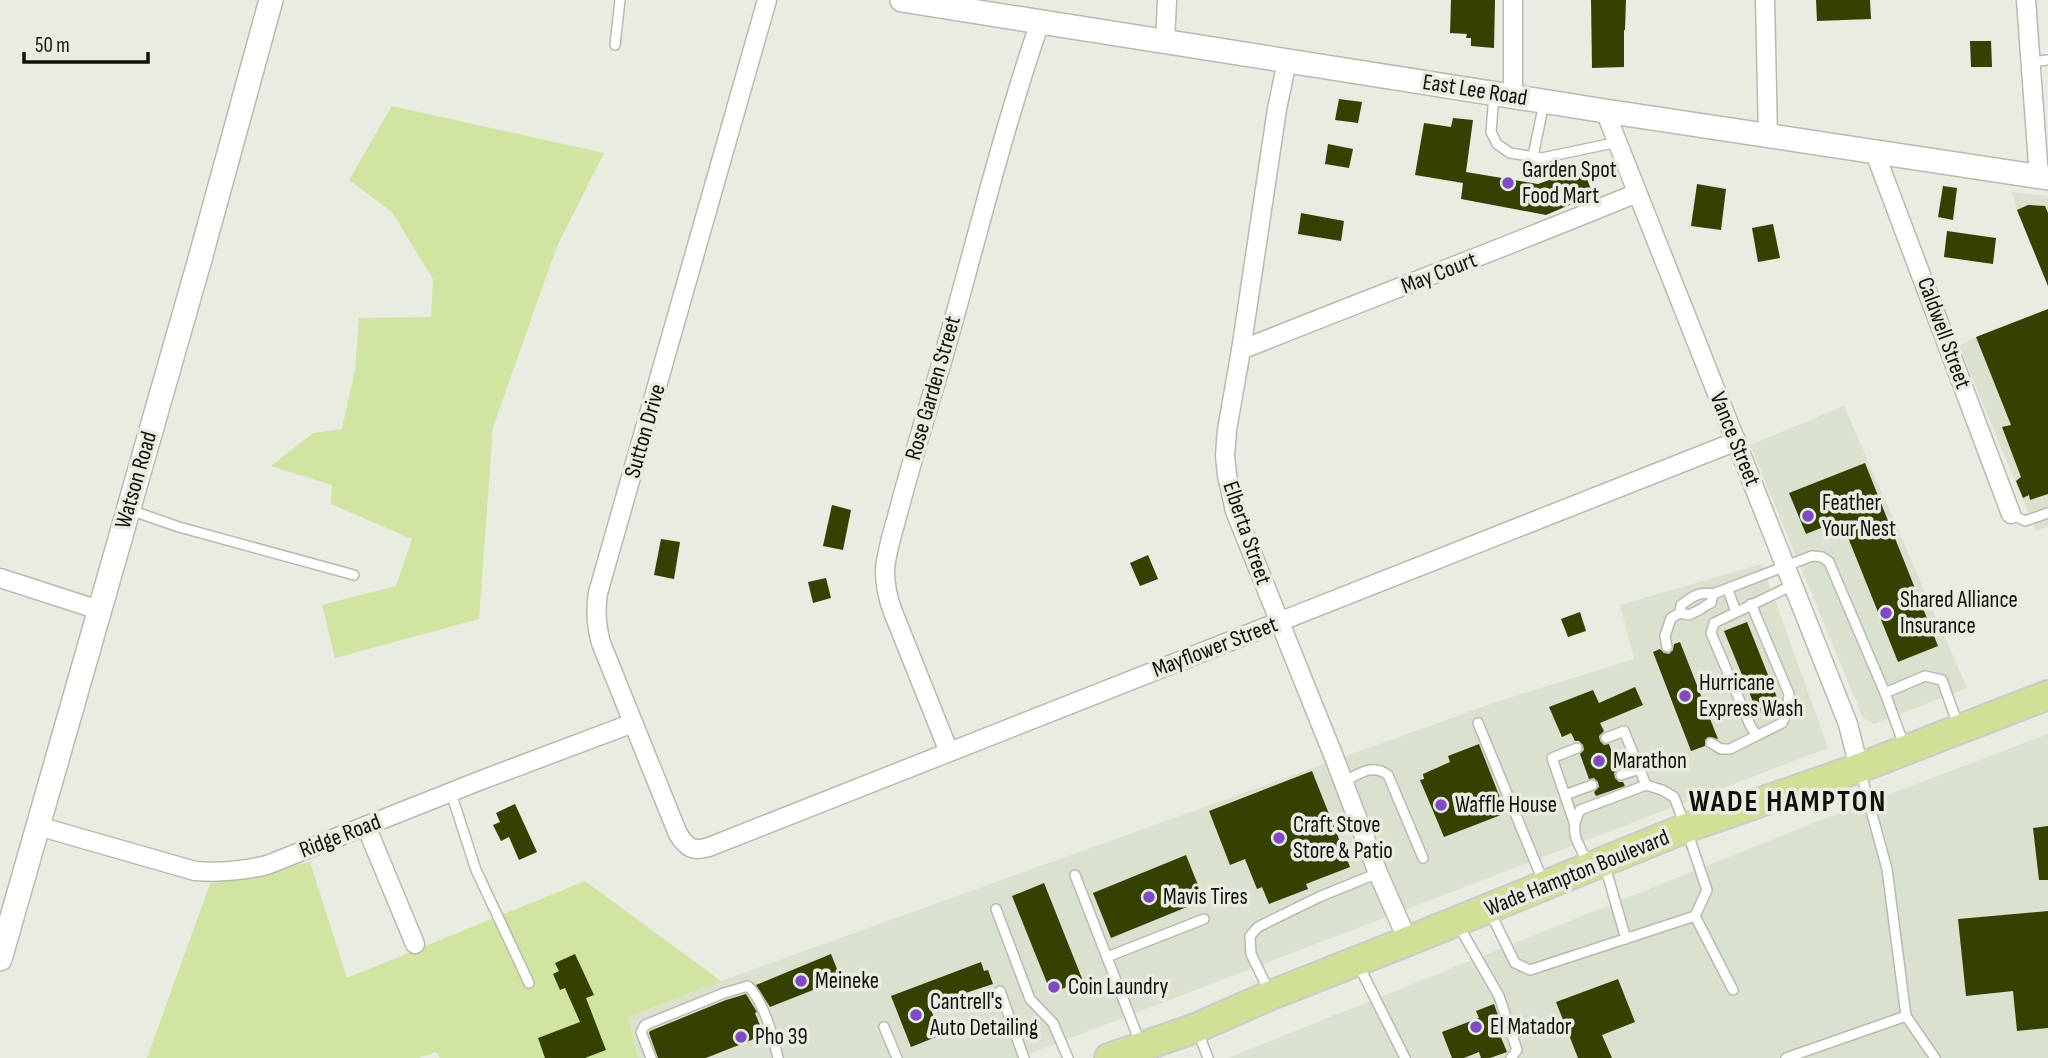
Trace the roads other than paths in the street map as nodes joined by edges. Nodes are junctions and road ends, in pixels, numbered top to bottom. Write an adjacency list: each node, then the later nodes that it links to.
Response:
1 (271, 0): 25 (street, Watson Road)
2 (620, 0): 11 (lane)
3 (767, 0): 42 (street, Sutton Drive)
4 (902, 0): 9 (street, East Lee Road)
5 (1167, 0): 10 (street)
6 (1513, 0): 14 (street)
7 (1765, 0): 17 (street)
8 (2026, 0): 13 (street)
9 (1041, 22): 10 (street, East Lee Road); 50 (street, Rose Garden Street)
10 (1165, 42): 12 (street, East Lee Road)
11 (615, 45)
12 (1287, 61): 14 (street, East Lee Road); 23 (street, Elberta Street)
13 (2039, 61): 21 (street)
14 (1504, 95): 15 (street, East Lee Road); 20 (lane)
15 (1545, 102): 16 (street, East Lee Road); 20 (lane)
16 (1605, 111): 17 (street, East Lee Road); 18 (street, Vance Street)
17 (1768, 136): 19 (street, East Lee Road)
18 (1618, 142): 20 (lane); 22 (street, Vance Street)
19 (1875, 153): 21 (street, East Lee Road); 27 (street, Caldwell Street)
20 (1533, 156)
21 (2043, 177)
22 (1637, 193): 23 (street, May Court); 24 (street, Vance Street)
23 (1241, 350): 38 (street, Elberta Street)
24 (1737, 441): 28 (street, Vance Street); 38 (street, Mayflower Street)
25 (128, 509): 29 (lane); 35 (street, Watson Road)
26 (2048, 513): 27 (lane)
27 (2011, 514)
28 (1785, 565): 31 (street, Vance Street); 32 (lane); 40 (lane)
29 (354, 575)
30 (0, 578): 35 (street)
31 (1793, 585): 34 (lane); 51 (street, Vance Street)
32 (1728, 590): 33 (lane); 36 (lane)
33 (1713, 594): 37 (lane); 37 (lane)
34 (1751, 604): 36 (lane); 45 (lane)
35 (99, 610): 60 (street, Watson Road)
36 (1736, 612): 45 (lane)
37 (1679, 613): 39 (lane)
38 (1279, 622): 50 (street, Mayflower Street); 54 (street, Elberta Street)
39 (1667, 647)
40 (1885, 693): 44 (lane); 49 (lane)
41 (2048, 695): 44 (main road, Wade Hampton Boulevard)
42 (633, 723): 57 (street, Ridge Road); 63 (street, Sutton Drive)
43 (1478, 723): 68 (lane)
44 (1960, 729): 49 (main road, Wade Hampton Boulevard)
45 (1756, 735): 47 (lane)
46 (1606, 738): 52 (lane)
47 (1711, 743)
48 (1577, 748): 58 (lane)
49 (1906, 750): 51 (main road, Wade Hampton Boulevard)
50 (949, 752): 63 (street, Mayflower Street)
51 (1859, 768): 62 (main road, Wade Hampton Boulevard); 84 (lane)
52 (1639, 769): 53 (lane); 56 (lane)
53 (1620, 775)
54 (1343, 782): 64 (lane); 66 (street, Elberta Street)
55 (1591, 785): 58 (lane)
56 (1646, 785): 59 (lane); 62 (lane)
57 (451, 793): 61 (street, Ridge Road); 80 (lane)
58 (1565, 795): 59 (lane)
59 (1574, 822): 65 (lane)
60 (38, 825): 61 (street, Ridge Road); 78 (street, Watson Road)
61 (366, 827): 76 (street)
62 (1686, 828): 65 (main road, Wade Hampton Boulevard); 71 (lane)
63 (693, 849)
64 (1423, 858)
65 (1597, 865): 68 (main road, Wade Hampton Boulevard); 74 (lane)
66 (1378, 873): 75 (street, Elberta Street); 83 (lane)
67 (1075, 875): 77 (lane)
68 (1545, 886): 70 (main road, Wade Hampton Boulevard)
69 (996, 909): 92 (lane)
70 (1489, 909): 73 (main road, Wade Hampton Boulevard); 74 (lane)
71 (1695, 916): 74 (lane); 81 (lane)
72 (1204, 919): 77 (lane)
73 (1456, 922): 75 (main road, Wade Hampton Boulevard); 96 (lane)
74 (1626, 939)
75 (1408, 941): 79 (main road, Wade Hampton Boulevard)
76 (415, 944)
77 (1107, 957): 87 (lane)
78 (0, 959)
79 (1357, 961): 83 (main road, Wade Hampton Boulevard); 95 (lane)
80 (528, 983)
81 (1732, 990)
82 (1000, 991): 91 (lane)
83 (1270, 995): 86 (main road, Wade Hampton Boulevard)
84 (1906, 1016): 97 (lane); 98 (lane)
85 (884, 1027): 90 (lane)
86 (1196, 1028): 87 (main road, Wade Hampton Boulevard); 94 (lane)
87 (1141, 1046): 93 (main road, Wade Hampton Boulevard)
88 (651, 1058): 89 (lane)
89 (778, 1058)
90 (897, 1058)
91 (1024, 1058)
92 (1068, 1058)
93 (1109, 1058)
94 (1208, 1058)
95 (1405, 1058)
96 (1511, 1058)
97 (1786, 1058)
98 (1935, 1058)

